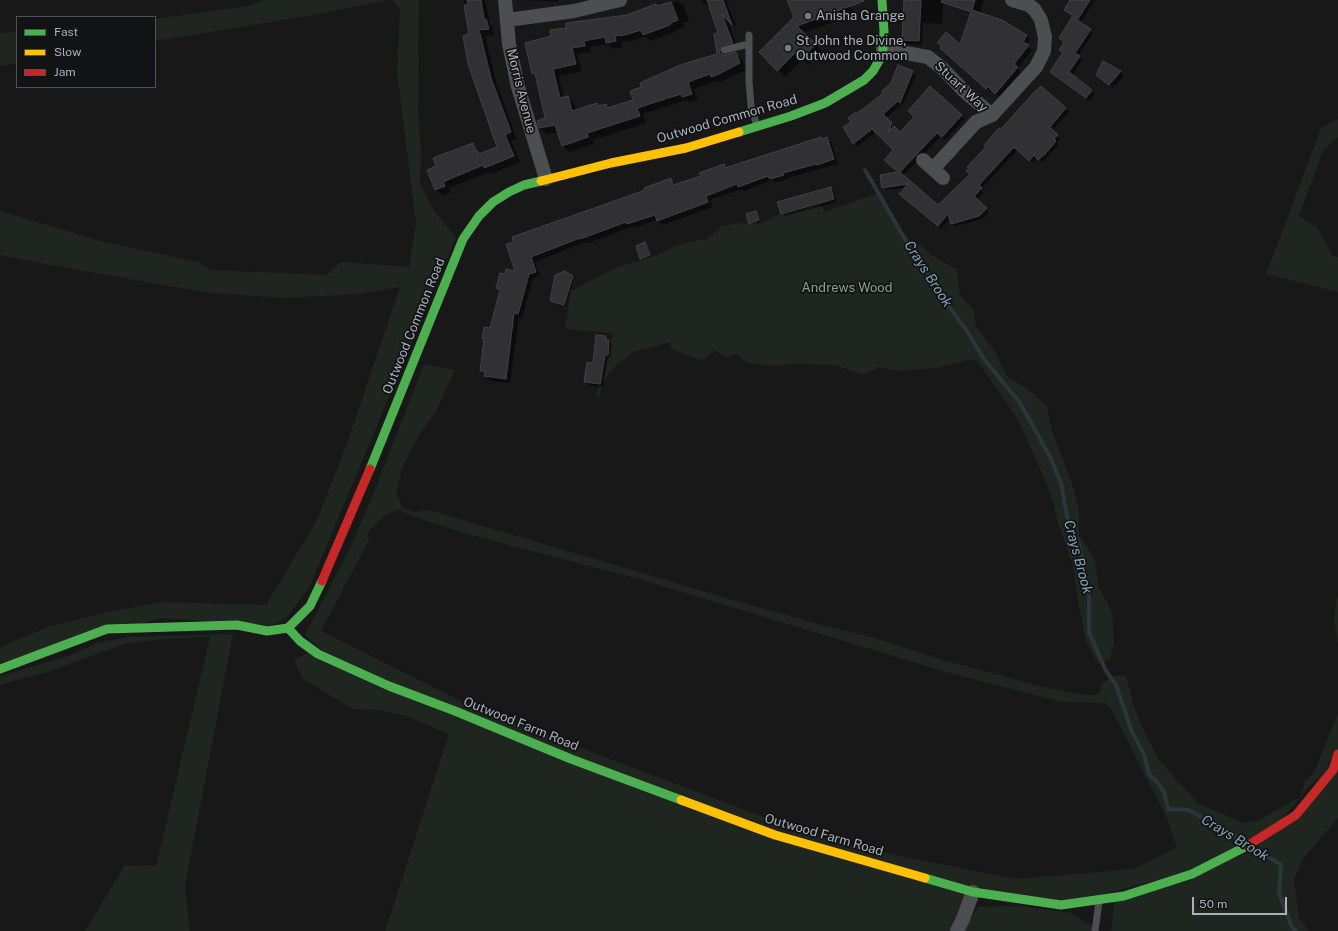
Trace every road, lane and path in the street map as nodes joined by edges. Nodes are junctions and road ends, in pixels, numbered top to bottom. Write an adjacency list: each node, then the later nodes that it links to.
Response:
1 (505, 0): 6 (street, Morris Avenue)
2 (620, 0): 6 (street)
3 (882, 0): 9 (street, Outwood Common Road)
4 (1012, 0): 5 (street)
5 (1030, 2): 11 (street)
6 (507, 20): 14 (street, Morris Avenue)
7 (749, 35): 8 (lane)
8 (749, 44): 10 (lane); 12 (lane)
9 (883, 49): 11 (street, Stuart Way); 12 (street, Outwood Common Road)
10 (724, 50)
11 (992, 115): 13 (street)
12 (757, 127): 14 (street, Outwood Common Road)
13 (933, 169)
14 (546, 179): 15 (street, Outwood Common Road)
15 (288, 628): 16 (street); 18 (street, Outwood Farm Road)
16 (0, 669)
17 (1338, 754): 19 (street, Outwood Farm Road)
18 (973, 892): 19 (street, Outwood Farm Road); 20 (street)
19 (1099, 900): 21 (lane)
20 (957, 931)
21 (1095, 931)

